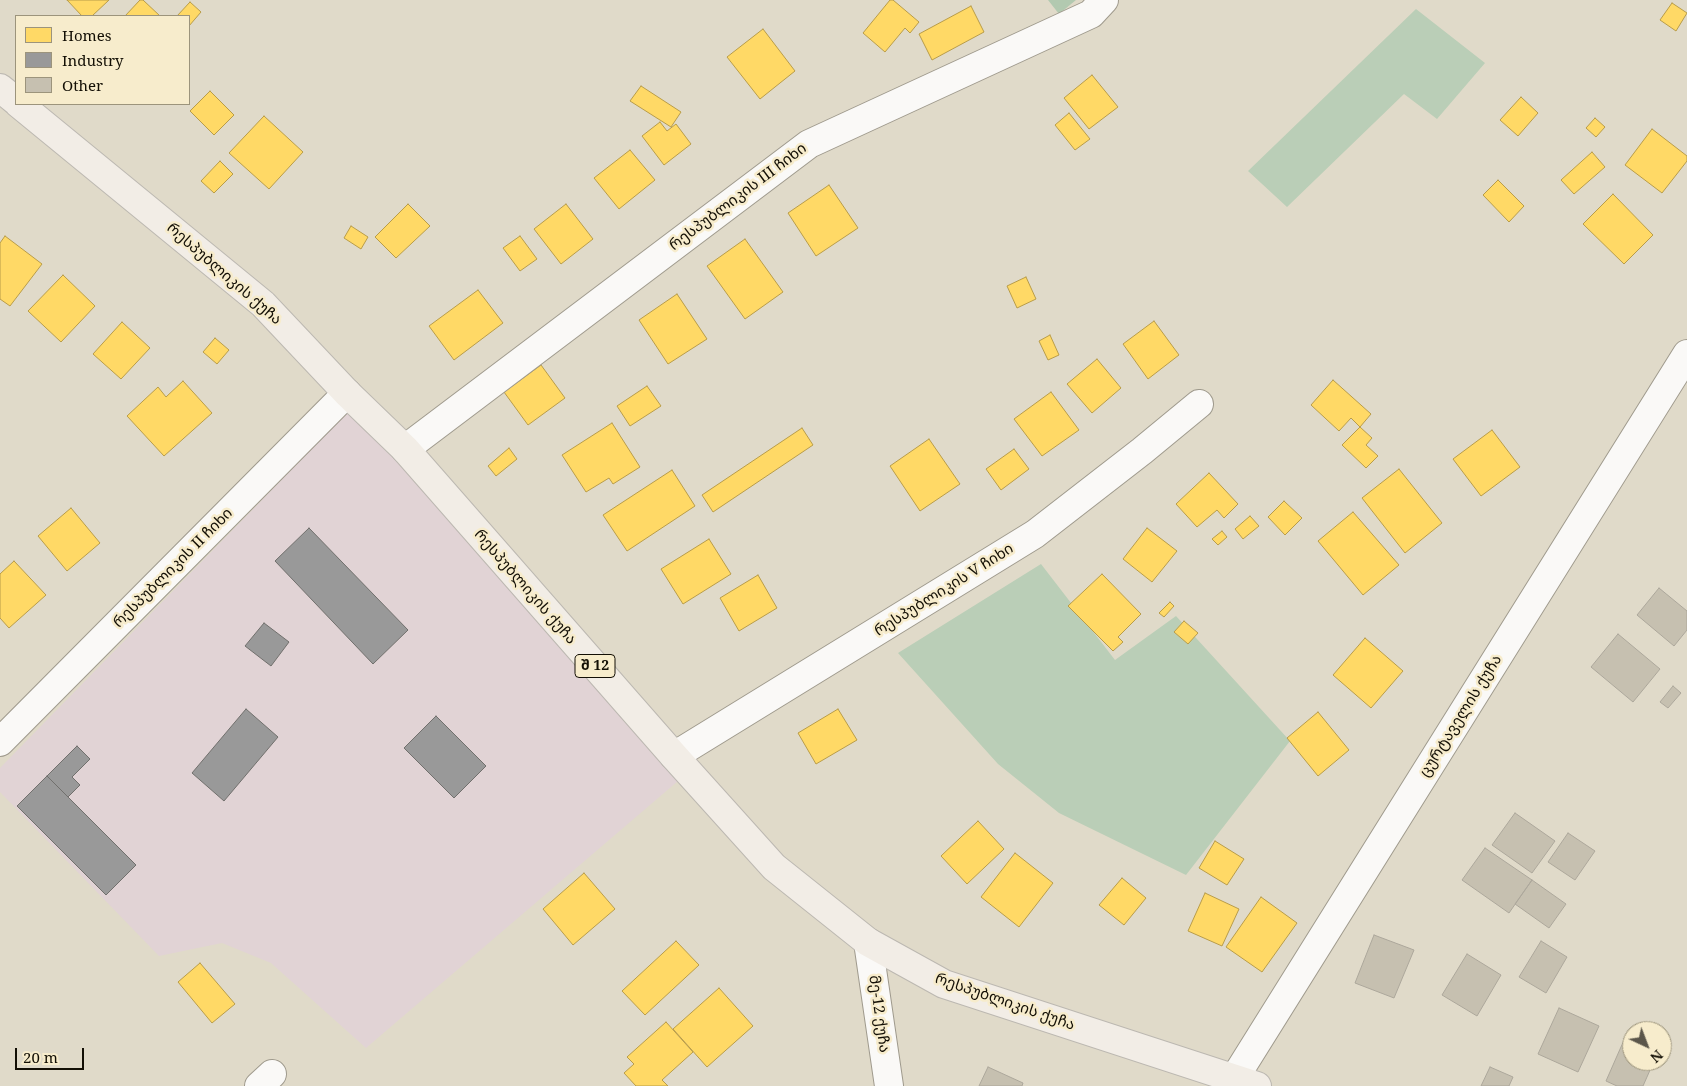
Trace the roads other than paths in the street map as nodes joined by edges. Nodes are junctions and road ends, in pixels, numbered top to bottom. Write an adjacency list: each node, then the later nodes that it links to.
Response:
1 (1104, 0): 8 (street, რესპუბლიკის III ჩიხი)
2 (0, 88): 3 (main road)
3 (15, 100)
4 (20, 105): 6 (main road, რესპუბლიკის ქუჩა / შ 12)
5 (1687, 354): 12 (street, ცურტაველის ქუჩა)
6 (347, 393): 8 (main road, რესპუბლიკის ქუჩა / შ 12); 9 (street, რესპუბლიკის II ჩიხი)
7 (1199, 404): 10 (street, რესპუბლიკის V ჩიხი)
8 (405, 449): 10 (main road, რესპუბლიკის ქუჩა / შ 12)
9 (0, 742)
10 (674, 756): 11 (main road, რესპუბლიკის ქუჩა / შ 12)
11 (868, 942): 12 (main road, რესპუბლიკის ქუჩა / შ 12); 13 (street, მე-12 ქუჩა)
12 (1246, 1082)
13 (889, 1086)

